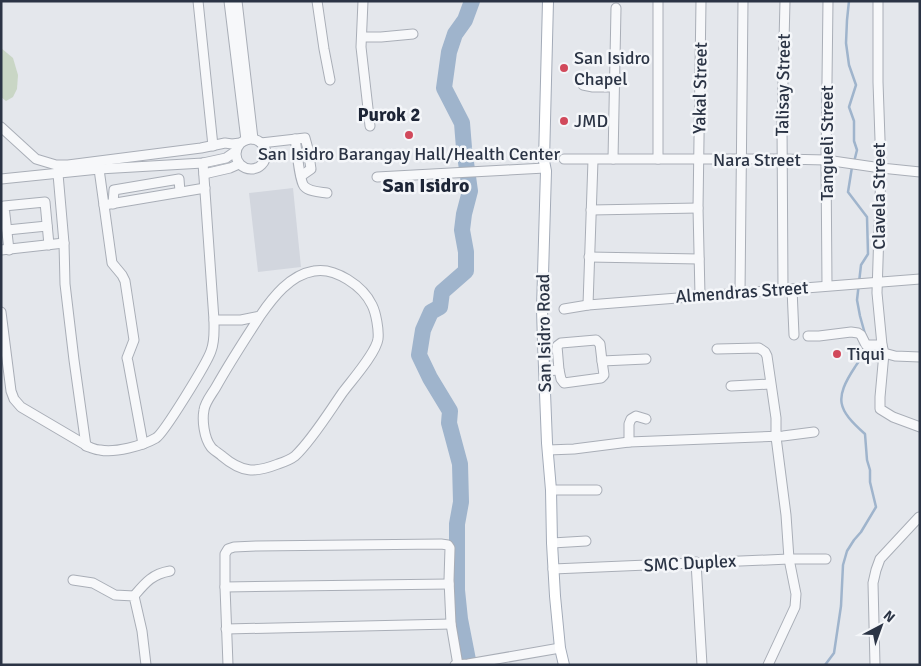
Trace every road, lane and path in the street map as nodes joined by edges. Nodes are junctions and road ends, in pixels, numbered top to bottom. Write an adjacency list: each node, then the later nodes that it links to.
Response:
1 (198, 1): 22 (street)
2 (229, 1): 21 (street)
3 (237, 1): 21 (street)
4 (317, 1): 16 (street)
5 (363, 1): 15 (street)
6 (548, 1): 33 (main road, San Isidro Road)
7 (658, 1): 26 (street)
8 (701, 1): 29 (street, Yakal Street)
9 (743, 1): 27 (street)
10 (785, 1): 23 (street, Talisay Street)
11 (828, 1): 30 (street, Tangueli Street)
12 (878, 1): 34 (street, Clavela Street)
13 (616, 8): 18 (street)
14 (413, 34): 15 (street)
15 (362, 37): 20 (street)
16 (330, 80)
17 (583, 85): 18 (street)
18 (614, 87): 25 (street)
19 (1, 126): 22 (street)
20 (370, 126)
21 (247, 143): 22 (street); 31 (street); 32 (street); 32 (street); 43 (street)
22 (213, 146)
23 (782, 158): 27 (street, Nara Street); 30 (street, Nara Street); 58 (street, Talisay Street)
24 (564, 159): 28 (street, Nara Street)
25 (614, 159): 26 (street, Nara Street); 28 (street, Nara Street)
26 (658, 159): 29 (street, Nara Street)
27 (741, 159): 29 (street, Nara Street); 59 (street)
28 (593, 160): 46 (street)
29 (699, 160): 45 (street, Yakal Street)
30 (826, 160): 34 (street, Nara Street); 56 (street, Tangueli Street)
31 (203, 163): 35 (street); 38 (street)
32 (239, 164): 38 (street)
33 (545, 168): 39 (street); 74 (main road, San Isidro Road)
34 (881, 168): 36 (street, Nara Street); 55 (street, Clavela Street)
35 (99, 169): 37 (street); 44 (street)
36 (920, 172)
37 (58, 174): 40 (street); 49 (street)
38 (204, 174): 41 (street)
39 (377, 177)
40 (1, 179)
41 (205, 188): 42 (street); 65 (street)
42 (180, 192): 44 (street); 44 (street)
43 (327, 193)
44 (108, 204): 82 (street)
45 (698, 208): 46 (street); 53 (street, Yakal Street)
46 (591, 210): 52 (street)
47 (47, 226): 48 (street); 48 (street); 50 (street)
48 (7, 230): 51 (street)
49 (64, 243): 50 (street); 83 (street)
50 (49, 245): 51 (street)
51 (5, 250)
52 (590, 257): 53 (street); 61 (street)
53 (699, 259): 60 (street, Yakal Street)
54 (920, 279): 55 (street, Almendras Street)
55 (874, 282): 56 (street, Almendras Street); 68 (street, Clavela Street)
56 (827, 285): 57 (street, Almendras Street)
57 (792, 289): 58 (street, Almendras Street); 66 (street)
58 (783, 290): 59 (street, Almendras Street)
59 (740, 293): 60 (street, Almendras Street)
60 (700, 295): 61 (street, Almendras Street)
61 (588, 305): 62 (street, Almendras Street)
62 (564, 309)
63 (1, 312): 83 (street)
64 (260, 316): 64 (street); 65 (street)
65 (214, 320): 82 (street)
66 (794, 335)
67 (808, 336): 68 (street)
68 (881, 348): 70 (street); 78 (street, Clavela Street)
69 (717, 349): 75 (street)
70 (920, 357)
71 (646, 358): 72 (street)
72 (602, 361): 73 (street); 73 (street)
73 (560, 370): 74 (street)
74 (544, 371): 84 (main road, San Isidro Road)
75 (770, 384): 76 (street); 80 (street)
76 (731, 386)
77 (646, 419): 81 (street)
78 (918, 425)
79 (814, 432): 80 (street)
80 (776, 436): 81 (street); 91 (street)
81 (629, 442): 84 (street)
82 (143, 444): 83 (street)
83 (86, 446)
84 (548, 450): 85 (main road, San Isidro Road)
85 (551, 490): 86 (street); 90 (main road, San Isidro Road)
86 (597, 490)
87 (920, 516): 88 (street); 111 (street)
88 (920, 522)
89 (586, 541): 90 (street)
90 (552, 543): 94 (main road, San Isidro Road)
91 (789, 559): 92 (street, SMC Duplex); 93 (street, SMC Duplex); 110 (street)
92 (826, 559)
93 (696, 562): 94 (street, SMC Duplex); 109 (street)
94 (553, 569): 102 (main road, San Isidro Road)
95 (170, 571): 99 (street)
96 (73, 580): 99 (street)
97 (450, 584): 98 (street); 98 (street); 100 (street)
98 (224, 587): 101 (street)
99 (134, 596): 104 (street)
100 (451, 624): 101 (street); 107 (street)
101 (226, 630): 105 (street)
102 (560, 648): 103 (street); 108 (main road, San Isidro Road)
103 (472, 663): 107 (street)
104 (146, 665)
105 (228, 665)
106 (454, 665): 107 (street)
107 (458, 665)
108 (564, 665)
109 (702, 665)
110 (768, 665)
111 (875, 665)

